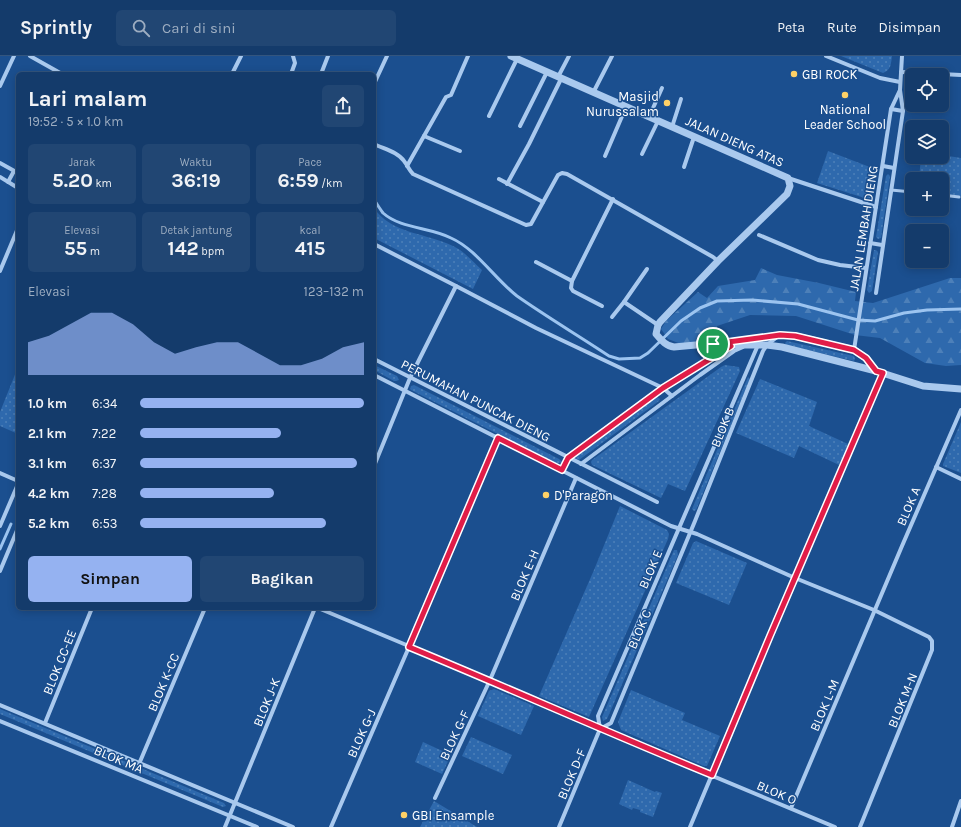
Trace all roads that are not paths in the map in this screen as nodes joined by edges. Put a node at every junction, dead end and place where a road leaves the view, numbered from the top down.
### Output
1 (14, 56) edge
2 (30, 56) edge
3 (241, 56) edge
4 (293, 56) edge
5 (328, 56) edge
6 (387, 56) edge
7 (468, 56) edge
8 (569, 56) edge
9 (612, 56) edge
10 (826, 56) edge
11 (902, 56) edge
12 (514, 57) edge
13 (58, 72) edge
14 (233, 72) edge
15 (292, 72) edge
16 (322, 72) edge
17 (547, 72) junction
18 (901, 72) junction
19 (961, 75) edge
20 (560, 78) junction
21 (376, 80) edge
22 (900, 82) junction
23 (0, 86) edge
24 (662, 88) dead end
25 (900, 90) junction
26 (593, 93) junction
27 (681, 99) dead end
28 (626, 107) junction
29 (891, 109) junction
30 (903, 111) junction
31 (489, 116) dead end
32 (649, 117) junction
33 (658, 121) junction
34 (520, 126) dead end
35 (672, 127) junction
36 (424, 136) junction
37 (694, 137) junction
38 (376, 145) edge
39 (460, 151) dead end
40 (642, 154) dead end
41 (605, 156) dead end
42 (0, 163) edge
43 (407, 166) junction
44 (883, 166) junction
45 (684, 167) dead end
46 (894, 168) junction
47 (16, 172) edge
48 (0, 177) edge
49 (788, 178) junction
50 (498, 179) dead end
51 (8, 182) junction
52 (507, 184) junction
53 (16, 187) edge
54 (891, 190) junction
55 (905, 191) edge
56 (949, 196) edge
57 (959, 197) dead end
58 (613, 199) junction
59 (543, 202) junction
60 (876, 207) junction
61 (16, 233) edge
62 (760, 235) dead end
63 (870, 243) junction
64 (376, 245) edge
65 (882, 245) junction
66 (718, 261) junction
67 (536, 262) dead end
68 (866, 268) junction
69 (647, 269) dead end
70 (0, 271) edge
71 (572, 281) junction
72 (456, 286) junction
73 (876, 293) dead end
74 (624, 302) junction
75 (602, 306) dead end
76 (612, 317) dead end
77 (658, 326) junction
78 (780, 335) junction
79 (739, 341) junction
80 (756, 342) junction
81 (713, 344) junction
82 (767, 345) junction
83 (731, 346) junction
84 (745, 346) junction
85 (854, 350) junction
86 (376, 360) edge
87 (857, 366) junction
88 (880, 372) junction
89 (376, 376) edge
90 (410, 378) junction
91 (663, 388) junction
92 (961, 389) edge
93 (405, 391) junction
94 (672, 396) junction
95 (961, 410) edge
96 (498, 438) junction
97 (568, 458) junction
98 (376, 461) edge
99 (582, 464) junction
100 (936, 467) junction
101 (562, 470) junction
102 (0, 473) edge
103 (576, 478) junction
104 (961, 479) edge
105 (16, 480) edge
106 (16, 489) edge
107 (657, 502) dead end
108 (0, 526) edge
109 (679, 528) junction
110 (691, 532) junction
111 (16, 533) edge
112 (0, 571) edge
113 (795, 578) junction
114 (91, 610) edge
115 (204, 610) edge
116 (314, 610) edge
117 (323, 610) edge
118 (874, 610) junction
119 (409, 647) junction
120 (490, 680) junction
121 (0, 705) edge
122 (0, 721) edge
123 (45, 723) junction
124 (600, 729) junction
125 (139, 764) junction
126 (712, 775) junction
127 (435, 798) dead end
128 (961, 801) edge
129 (236, 803) junction
130 (791, 808) junction
131 (230, 816) junction
132 (225, 827) edge
133 (257, 827) edge
134 (293, 827) edge
135 (331, 827) edge
136 (560, 827) edge
137 (690, 827) edge
138 (834, 827) edge
139 (860, 827) edge
140 (952, 827) edge

1 - 23 street
2 - 13 street
3 - 14 street
4 - 15 street
5 - 16 street
6 - 21 street
7 - 36 street
8 - 20 street
9 - 26 street
10 - 22 street
11 - 18 street
12 - 17 street, JALAN DIENG ATAS
12 - 31 street
17 - 20 street, JALAN DIENG ATAS
17 - 34 street
18 - 19 street
18 - 22 street
20 - 26 street, JALAN DIENG ATAS
20 - 52 street
22 - 25 street
24 - 32 street
25 - 29 street, JALAN LEMBAH DIENG
25 - 30 street
26 - 28 street, JALAN DIENG ATAS
27 - 35 street
28 - 32 street, JALAN DIENG ATAS
28 - 41 street
29 - 30 street
29 - 44 street, JALAN LEMBAH DIENG
30 - 46 street
32 - 33 street, JALAN DIENG ATAS
33 - 35 street, JALAN DIENG ATAS
33 - 40 street
35 - 37 street, JALAN DIENG ATAS
36 - 39 street
36 - 43 street
37 - 45 street
37 - 49 street, JALAN DIENG ATAS
38 - 43 street
42 - 47 street
43 - 59 street
44 - 46 street
44 - 60 street, JALAN LEMBAH DIENG
46 - 54 street
47 - 51 street
48 - 51 street
49 - 60 street
49 - 66 street, JALAN DIENG ATAS
50 - 52 street
51 - 53 street
52 - 59 street
54 - 55 lane
54 - 65 street
56 - 57 lane
58 - 59 street
58 - 66 street
58 - 71 street
60 - 63 street, JALAN LEMBAH DIENG
61 - 70 street
62 - 68 street
63 - 65 street
63 - 68 street, JALAN LEMBAH DIENG
64 - 72 street
65 - 73 street
66 - 77 street, JALAN DIENG ATAS
67 - 71 street
68 - 85 street, JALAN LEMBAH DIENG
69 - 74 street
71 - 75 street
72 - 90 street
72 - 91 street
74 - 76 street
74 - 77 street
77 - 81 street, JALAN DIENG ATAS
78 - 80 street
78 - 82 street, BLOK B
78 - 85 street
79 - 80 street
79 - 81 street
79 - 83 street
80 - 82 street
80 - 84 street
80 - 109 street, BLOK E
81 - 83 street
82 - 87 street
82 - 110 street, BLOK B
83 - 84 street
83 - 91 street
84 - 94 street
85 - 87 street
85 - 88 street
86 - 90 street, PERUMAHAN PUNCAK DIENG
87 - 88 street
88 - 92 street
88 - 113 street
89 - 93 street, PERUMAHAN PUNCAK DIENG
90 - 93 street
90 - 97 street, PERUMAHAN PUNCAK DIENG
91 - 94 street
91 - 97 street
93 - 96 street, PERUMAHAN PUNCAK DIENG
93 - 98 street
94 - 99 street
95 - 100 street, BLOK A
96 - 101 street, PERUMAHAN PUNCAK DIENG
96 - 119 street, BLOK G-J
97 - 99 street, PERUMAHAN PUNCAK DIENG
97 - 101 street
99 - 107 street, PERUMAHAN PUNCAK DIENG
100 - 104 street
100 - 118 street, BLOK A
101 - 103 street, PERUMAHAN PUNCAK DIENG
102 - 105 street
103 - 109 street, PERUMAHAN PUNCAK DIENG
103 - 120 street, BLOK E-H
106 - 108 street
109 - 110 street, PERUMAHAN PUNCAK DIENG
109 - 124 street, BLOK E
110 - 113 street, PERUMAHAN PUNCAK DIENG
110 - 124 street, BLOK C
111 - 112 street
113 - 118 street, PERUMAHAN PUNCAK DIENG
113 - 126 street
114 - 123 street, BLOK CC-EE
115 - 125 street, BLOK K-CC
116 - 129 street, BLOK J-K
117 - 119 street, BLOK O
118 - 130 street, BLOK L-M
118 - 139 street, BLOK M-N
119 - 120 street, BLOK O
119 - 135 street, BLOK G-J
120 - 124 street, BLOK O
120 - 127 street, BLOK G-F
121 - 123 street
122 - 131 street, BLOK MA
123 - 125 street
124 - 126 street, BLOK O
124 - 136 street, BLOK D-F
125 - 129 street
126 - 130 street, BLOK O
126 - 137 street
128 - 140 street
129 - 131 street, BLOK J-K
129 - 134 street
130 - 138 street, BLOK O
131 - 132 street, BLOK J-K
131 - 133 street, BLOK MA

